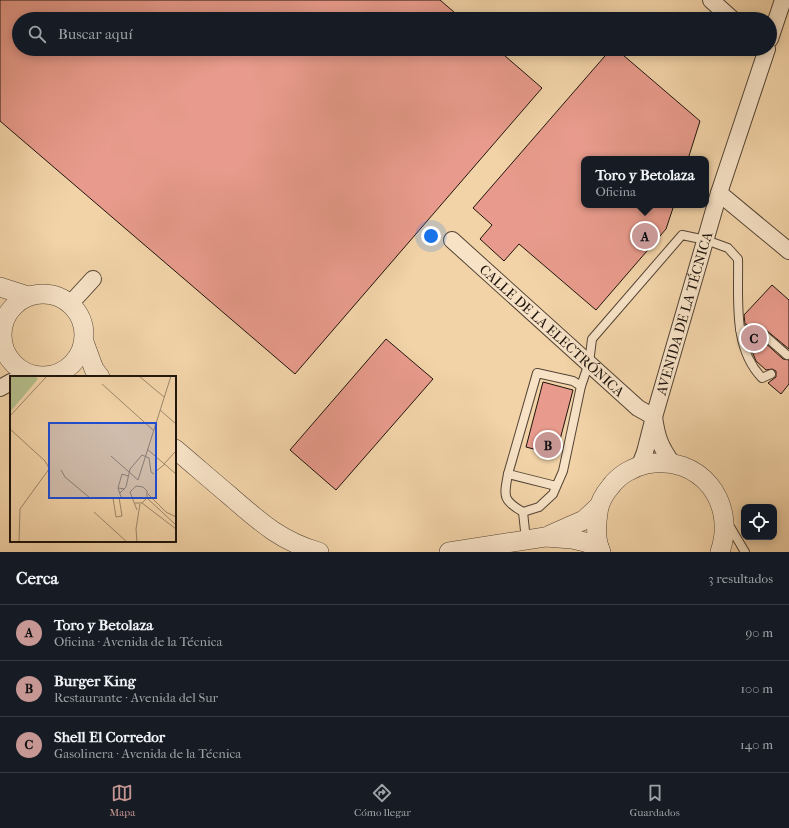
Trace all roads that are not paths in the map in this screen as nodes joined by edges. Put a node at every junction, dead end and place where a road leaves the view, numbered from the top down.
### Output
1 (711, 0) edge
2 (783, 0) edge
3 (724, 12) edge
4 (777, 18) edge
5 (764, 56) edge
6 (719, 193) junction
7 (452, 240) dead end
8 (706, 240) junction
9 (789, 251) edge
10 (93, 279) dead end
11 (0, 287) edge
12 (28, 296) junction
13 (70, 304) junction
14 (740, 329) junction
15 (1, 333) edge
16 (84, 342) junction
17 (786, 358) edge
18 (588, 363) junction
19 (771, 374) dead end
20 (64, 375) edge
21 (32, 376) edge
22 (99, 376) edge
23 (10, 383) edge
24 (581, 386) junction
25 (0, 388) edge
26 (654, 417) junction
27 (176, 450) edge
28 (672, 464) junction
29 (640, 465) junction
30 (508, 474) junction
31 (556, 486) junction
32 (598, 507) junction
33 (522, 512) junction
34 (724, 518) junction
35 (545, 537) junction
36 (518, 545) edge
37 (600, 550) edge
38 (468, 551) edge
39 (319, 552) edge
40 (449, 552) edge
41 (720, 552) edge
42 (745, 552) edge

1 - 3 street
2 - 4 street, AVENIDA DE LA TÉCNICA
5 - 6 street, AVENIDA DE LA TÉCNICA
6 - 8 street, AVENIDA DE LA TÉCNICA
6 - 9 street
7 - 18 street, CALLE DE LA ELECTRÓNICA
8 - 14 lane
8 - 18 lane
8 - 26 street, AVENIDA DE LA TÉCNICA
10 - 13 street
11 - 12 street
12 - 13 street
12 - 15 street
13 - 16 street
14 - 17 lane
14 - 19 lane
15 - 21 street
16 - 20 street
16 - 22 street
18 - 24 lane
18 - 26 street, CALLE DE LA ELECTRÓNICA
20 - 21 street
23 - 25 street
24 - 30 lane
24 - 31 lane
26 - 28 street, AVENIDA DE LA TÉCNICA
26 - 29 street, AVENIDA DE LA TÉCNICA
27 - 39 street
28 - 29 street
28 - 34 street
29 - 32 street
30 - 31 lane
30 - 33 lane
31 - 33 lane
32 - 35 street
32 - 37 street
33 - 36 lane
34 - 41 street
34 - 42 lane
35 - 36 street
35 - 37 street
36 - 38 street
38 - 40 street

